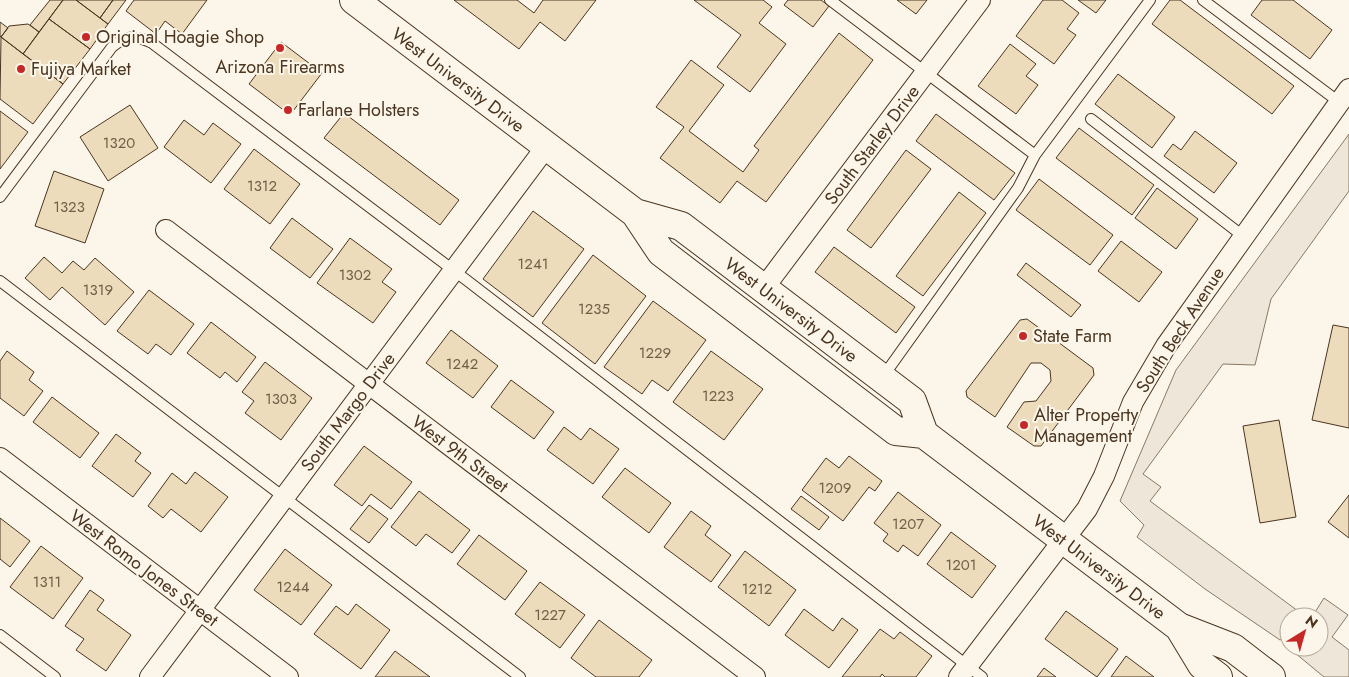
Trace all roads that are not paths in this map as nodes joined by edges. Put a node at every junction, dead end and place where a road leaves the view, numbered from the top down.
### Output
1 (354, 0) edge
2 (830, 0) edge
3 (980, 0) edge
4 (1150, 0) edge
5 (1203, 0) edge
6 (926, 73) junction
7 (1344, 95) edge
8 (1092, 119) dead end
9 (546, 146) junction
10 (1035, 155) junction
11 (0, 197) edge
12 (635, 213) junction
13 (166, 230) dead end
14 (1243, 236) junction
15 (453, 270) junction
16 (0, 281) edge
17 (763, 289) junction
18 (881, 378) junction
19 (368, 384) junction
20 (924, 434) junction
21 (0, 458) edge
22 (284, 497) junction
23 (1064, 540) junction
24 (200, 610) junction
25 (1179, 627) junction
26 (0, 635) edge
27 (970, 673) edge
28 (55, 677) edge
29 (150, 677) edge
30 (288, 677) edge
31 (520, 677) edge
32 (754, 677) edge
33 (1218, 677) edge
34 (1271, 677) edge

1 - 9 main road, West University Drive
2 - 6 lane
3 - 6 street, South Starley Drive
4 - 10 lane
5 - 7 lane
6 - 10 lane
6 - 17 street, South Starley Drive
7 - 14 street, South Beck Avenue
8 - 14 lane
9 - 12 main road, West University Drive
9 - 15 street, South Margo Drive
10 - 18 lane
11 - 15 lane
12 - 17 main road, West University Drive
12 - 20 main road, West University Drive
13 - 19 street, West 9th Street
14 - 23 street, South Beck Avenue
15 - 19 street, South Margo Drive
15 - 27 lane
16 - 22 lane
17 - 18 main road, West University Drive
18 - 20 main road, West University Drive
19 - 22 street, South Margo Drive
19 - 32 street, West 9th Street
20 - 23 main road, West University Drive
21 - 24 street, West Romo Jones Street
22 - 24 street, South Margo Drive
22 - 31 lane
23 - 25 main road, West University Drive
23 - 27 street, South Beck Avenue
24 - 29 street, South Margo Drive
24 - 30 street, West Romo Jones Street
25 - 33 main road, West University Drive
25 - 34 main road, West University Drive
26 - 28 lane

